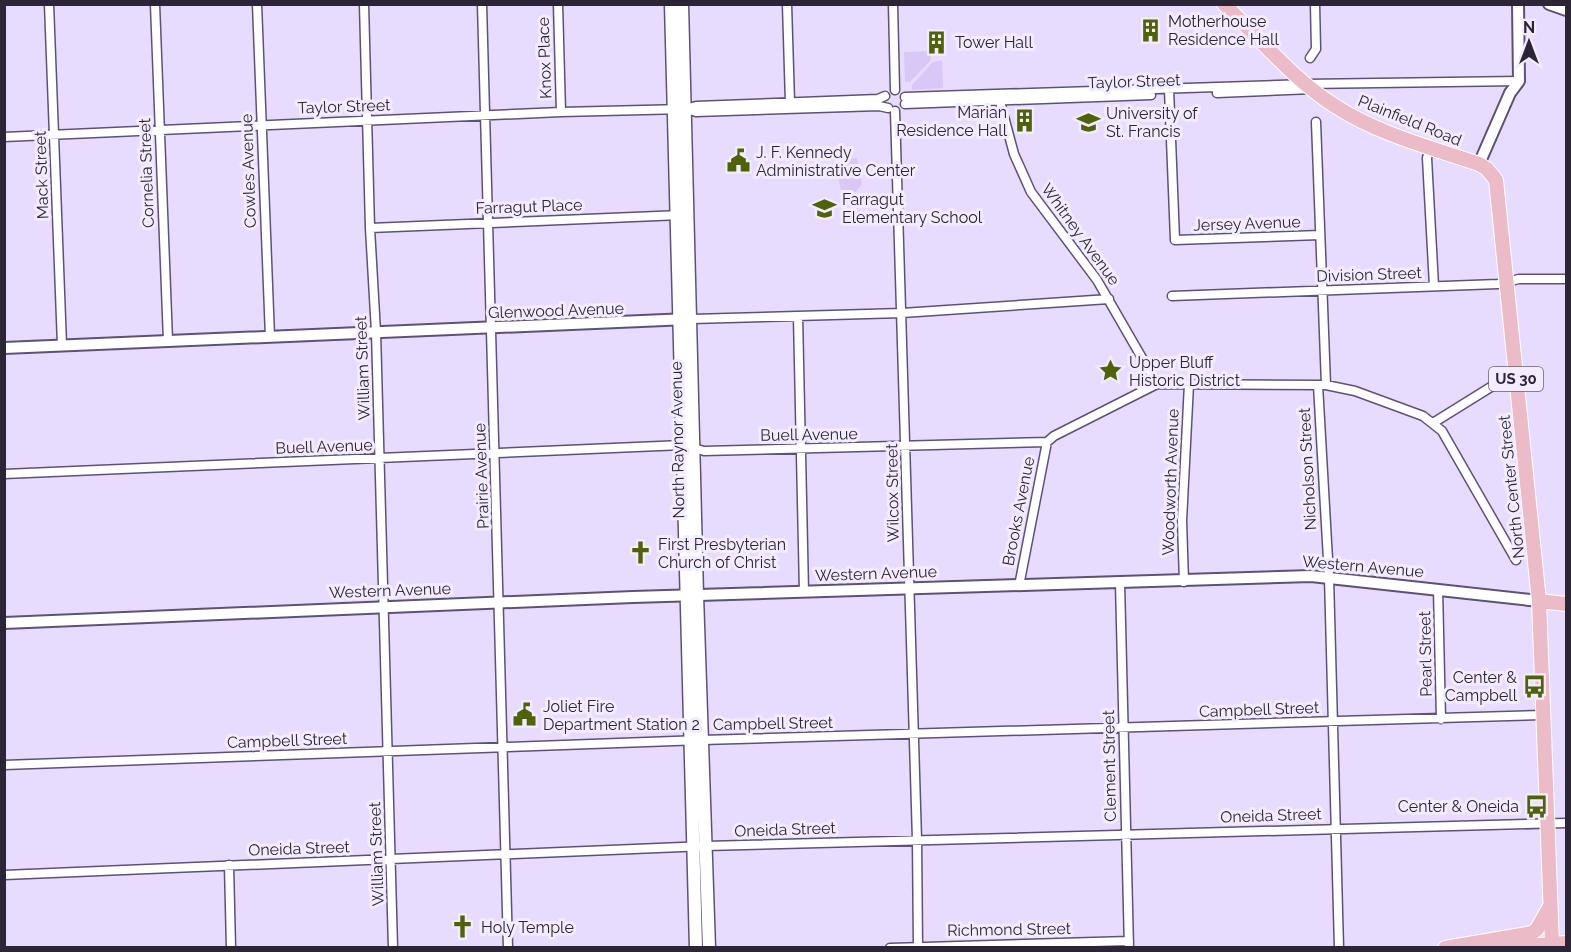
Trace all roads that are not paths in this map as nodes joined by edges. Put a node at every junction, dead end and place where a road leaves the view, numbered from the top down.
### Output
1 (49, 4) edge
2 (154, 4) edge
3 (257, 4) edge
4 (364, 4) edge
5 (482, 4) edge
6 (558, 4) edge
7 (671, 4) edge
8 (682, 4) edge
9 (787, 4) edge
10 (893, 4) edge
11 (1224, 4) edge
12 (1315, 4) edge
13 (1518, 4) edge
14 (1549, 4) edge
15 (1566, 10) edge
16 (1310, 58) dead end
17 (1519, 81) junction
18 (1310, 86) junction
19 (895, 90) junction
20 (1169, 92) junction
21 (885, 96) junction
22 (999, 98) junction
23 (905, 101) junction
24 (790, 103) junction
25 (680, 109) junction
26 (892, 109) junction
27 (561, 112) junction
28 (484, 115) junction
29 (368, 121) junction
30 (1316, 122) dead end
31 (262, 124) junction
32 (159, 131) junction
33 (55, 135) junction
34 (4, 137) edge
35 (1430, 147) junction
36 (1479, 164) junction
37 (683, 215) junction
38 (488, 222) junction
39 (370, 228) junction
40 (1320, 235) junction
41 (1566, 279) edge
42 (1506, 283) junction
43 (1434, 286) junction
44 (1322, 290) junction
45 (1172, 296) dead end
46 (1109, 298) junction
47 (902, 313) junction
48 (798, 316) junction
49 (686, 319) junction
50 (492, 327) junction
51 (376, 332) junction
52 (270, 337) junction
53 (168, 341) junction
54 (62, 345) junction
55 (4, 348) edge
56 (1515, 372) junction
57 (1157, 384) junction
58 (1189, 384) junction
59 (1322, 385) junction
60 (1434, 423) junction
61 (1047, 442) junction
62 (688, 446) junction
63 (906, 446) junction
64 (800, 449) junction
65 (495, 453) junction
66 (380, 458) junction
67 (4, 474) edge
68 (1516, 560) dead end
69 (1329, 577) junction
70 (1184, 582) junction
71 (1120, 583) junction
72 (1019, 586) junction
73 (908, 589) junction
74 (1438, 589) junction
75 (804, 592) junction
76 (692, 595) junction
77 (1539, 601) junction
78 (499, 602) junction
79 (1561, 603) edge
80 (384, 607) junction
81 (1539, 616) junction
82 (4, 623) edge
83 (1542, 716) junction
84 (1441, 719) junction
85 (1332, 722) junction
86 (1124, 729) junction
87 (914, 735) junction
88 (696, 740) junction
89 (503, 747) junction
90 (388, 751) junction
91 (4, 765) edge
92 (1547, 822) junction
93 (1566, 822) edge
94 (1334, 827) junction
95 (1126, 835) junction
96 (917, 840) junction
97 (700, 846) junction
98 (506, 854) junction
99 (391, 859) junction
100 (229, 865) junction
101 (4, 874) edge
102 (1550, 906) junction
103 (1566, 938) edge
104 (1566, 943) edge
105 (1129, 944) edge
106 (1552, 946) edge
107 (918, 947) edge
108 (1447, 947) edge
109 (1524, 947) edge
110 (231, 948) edge
111 (393, 948) edge
112 (508, 948) edge
113 (696, 948) edge
114 (709, 948) edge
115 (890, 948) edge
116 (1339, 948) edge
117 (1503, 948) edge

1 - 33 street, Mack Street
2 - 32 street, Cornelia Street
3 - 31 street, Cowles Avenue
4 - 29 street, William Street
5 - 28 street, Prairie Avenue
6 - 27 street, Knox Place
7 - 25 main road, North Raynor Avenue
8 - 25 main road, North Raynor Avenue
9 - 24 street
10 - 19 street
11 - 18 main road, Plainfield Road
12 - 16 street
13 - 17 street
14 - 15 street
17 - 18 street, Taylor Street
17 - 36 street
18 - 20 street, Taylor Street
18 - 35 main road, Plainfield Road
19 - 21 street
19 - 23 street
20 - 22 street, Taylor Street
20 - 40 street, Jersey Avenue
21 - 24 street, Taylor Street
21 - 26 street, Wilcox Street
22 - 23 street, Taylor Street
22 - 46 street, Whitney Avenue
23 - 26 street
24 - 25 street, Taylor Street
25 - 26 street, Taylor Street
25 - 27 street, Taylor Street
25 - 37 main road, North Raynor Avenue
26 - 47 street, Wilcox Street
27 - 28 street, Taylor Street
28 - 29 street, Taylor Street
28 - 38 street, Prairie Avenue
29 - 31 street, Taylor Street
29 - 39 street, William Street
30 - 40 street, Nicholson Street
31 - 32 street, Taylor Street
31 - 52 street, Cowles Avenue
32 - 33 street, Taylor Street
32 - 53 street, Cornelia Street
33 - 34 street, Taylor Street
33 - 54 street, Mack Street
35 - 36 main road, Plainfield Road
35 - 43 street
36 - 42 main road, North Center Street / US 30
37 - 38 street, Farragut Place
37 - 49 main road, North Raynor Avenue
38 - 39 street, Farragut Place
38 - 50 street, Prairie Avenue
39 - 51 street, William Street
40 - 44 street, Nicholson Street
41 - 42 street, Division Street
42 - 43 street, Division Street
42 - 56 main road, North Center Street / US 30
43 - 44 street, Division Street
44 - 45 street, Division Street
44 - 59 street, Nicholson Street
46 - 47 street, Glenwood Avenue
46 - 57 street, Whitney Avenue
47 - 48 street, Glenwood Avenue
47 - 63 street, Wilcox Street
48 - 49 street, Glenwood Avenue
48 - 64 street
49 - 50 street, Glenwood Avenue
49 - 62 main road, North Raynor Avenue
50 - 51 street, Glenwood Avenue
50 - 65 street, Prairie Avenue
51 - 52 street, Glenwood Avenue
51 - 66 street, William Street
52 - 53 street, Glenwood Avenue
53 - 54 street, Glenwood Avenue
54 - 55 street, Glenwood Avenue
56 - 60 street
56 - 77 main road, North Center Street / US 30
57 - 58 street, Buell Avenue
57 - 61 street, Buell Avenue
58 - 59 street, Buell Avenue
58 - 70 street, Woodworth Avenue
59 - 60 street, Buell Avenue
59 - 69 street, Nicholson Street
60 - 68 street, Buell Avenue
61 - 63 street, Buell Avenue
61 - 72 street, Brooks Avenue
62 - 64 street, Buell Avenue
62 - 65 street, Buell Avenue
62 - 76 main road, North Raynor Avenue
63 - 64 street, Buell Avenue
63 - 73 street, Wilcox Street
64 - 75 street
65 - 66 street, Buell Avenue
65 - 78 street, Prairie Avenue
66 - 67 street, Buell Avenue
66 - 80 street, William Street
69 - 70 street, Western Avenue
69 - 74 street, Western Avenue
69 - 85 street, Nicholson Street
70 - 71 street, Western Avenue
71 - 72 street, Western Avenue
71 - 86 street, Clement Street
72 - 73 street, Western Avenue
73 - 75 street, Western Avenue
73 - 87 street, Wilcox Street
74 - 77 street, Western Avenue
74 - 84 street, Pearl Street
75 - 76 street, Western Avenue
76 - 78 street, Western Avenue
76 - 88 main road, North Raynor Avenue
77 - 79 main road, Western Avenue
77 - 81 main road, North Center Street / US 30
78 - 80 street, Western Avenue
78 - 89 street, Prairie Avenue
79 - 81 main road
80 - 82 street, Western Avenue
80 - 90 street, William Street
81 - 83 main road, North Center Street / US 30
83 - 84 street, Campbell Street
83 - 92 main road, North Center Street / US 30
84 - 85 street, Campbell Street
85 - 86 street, Campbell Street
85 - 94 street, Nicholson Street
86 - 87 street, Campbell Street
86 - 95 street, Clement Street
87 - 88 street, Campbell Street
87 - 96 street, Wilcox Street
88 - 89 street, Campbell Street
88 - 97 main road, North Raynor Avenue
89 - 90 street, Campbell Street
89 - 98 street, Prairie Avenue
90 - 91 street, Campbell Street
90 - 99 street, William Street
92 - 93 street, Oneida Street
92 - 94 street, Oneida Street
92 - 102 main road, North Center Street / US 30
94 - 95 street, Oneida Street
94 - 116 street, Nicholson Street
95 - 96 street, Oneida Street
95 - 105 street, Clement Street
96 - 97 street, Oneida Street
96 - 107 street, Wilcox Street
97 - 98 street, Oneida Street
97 - 113 main road, North Raynor Avenue
97 - 114 main road, North Raynor Avenue
98 - 99 street, Oneida Street
98 - 112 street, Prairie Avenue
99 - 100 street, Oneida Street
99 - 111 street, William Street
100 - 101 street, Oneida Street
100 - 110 street
102 - 103 main road
102 - 106 main road, North Center Street / US 30
102 - 108 main road
104 - 106 main road
105 - 107 street, Richmond Street
106 - 109 main road
107 - 115 street, Richmond Street
109 - 117 main road

